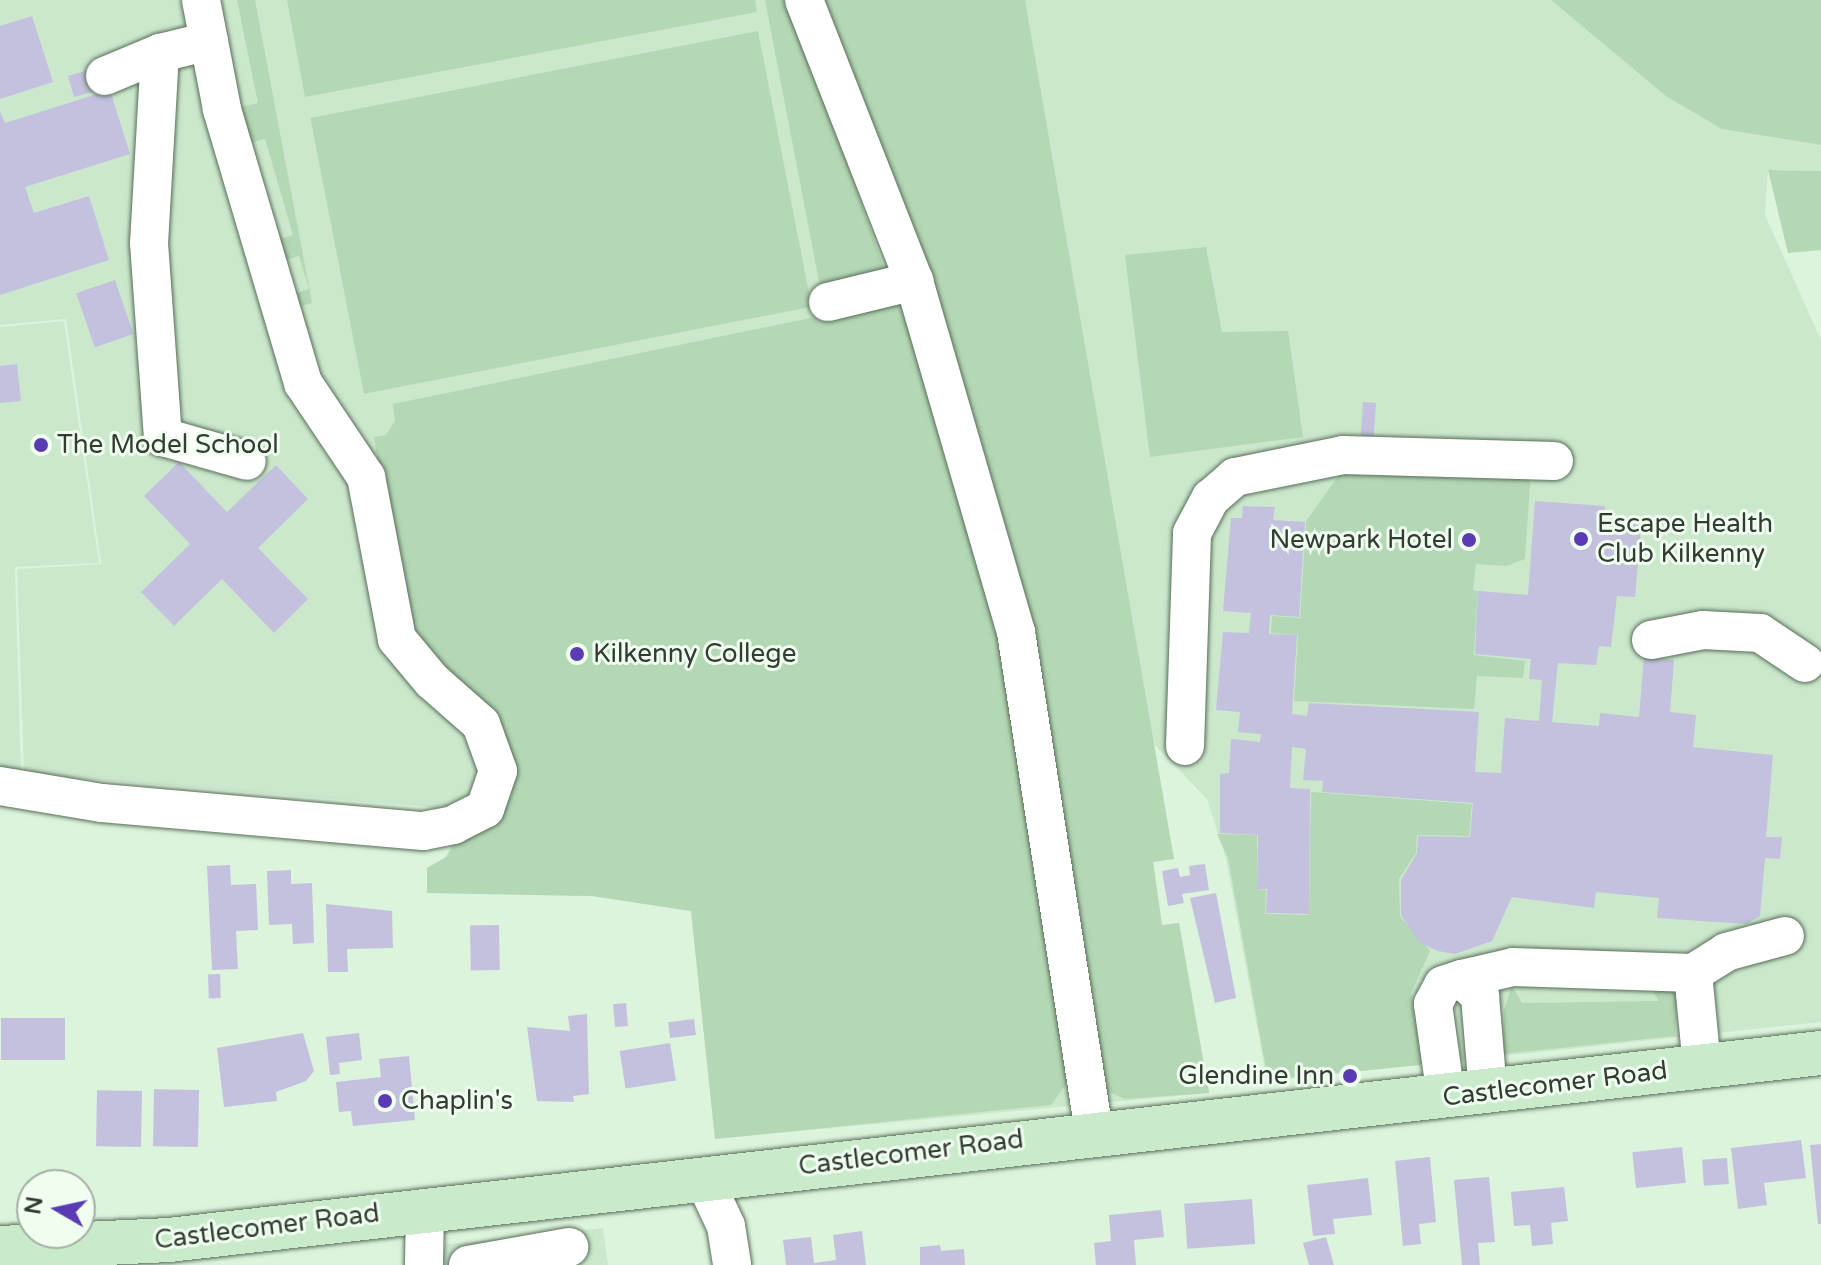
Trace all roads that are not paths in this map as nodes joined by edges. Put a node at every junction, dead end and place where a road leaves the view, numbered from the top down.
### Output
1 (201, 0) edge
2 (804, 0) edge
3 (209, 41) junction
4 (160, 53) junction
5 (105, 76) dead end
6 (914, 281) junction
7 (828, 302) dead end
8 (247, 461) dead end
9 (1554, 461) dead end
10 (1651, 640) dead end
11 (1805, 663) dead end
12 (1185, 746) dead end
13 (0, 786) edge
14 (1785, 936) dead end
15 (1693, 973) junction
16 (1462, 979) junction
17 (1821, 1053) edge
18 (1702, 1066) junction
19 (1488, 1091) junction
20 (1446, 1097) junction
21 (1094, 1132) junction
22 (703, 1177) junction
23 (563, 1193) junction
24 (425, 1208) junction
25 (0, 1248) edge
26 (170, 1252) edge
27 (570, 1256) edge
28 (424, 1265) edge
29 (468, 1265) edge
30 (732, 1265) edge

1 - 3 street
2 - 6 street
3 - 4 street
3 - 13 street
4 - 5 street
4 - 8 street
6 - 7 street
6 - 21 street
9 - 12 street
10 - 11 street
14 - 15 street
15 - 16 street
15 - 18 street
16 - 19 street
16 - 20 street
17 - 18 main road, Castlecomer Road
18 - 19 main road, Castlecomer Road
19 - 20 main road, Castlecomer Road
20 - 21 main road, Castlecomer Road
21 - 22 main road, Castlecomer Road
22 - 23 main road, Castlecomer Road
22 - 30 street
23 - 24 main road, Castlecomer Road
23 - 27 street
24 - 26 main road, Castlecomer Road
24 - 28 street
25 - 26 main road, Castlecomer Road
27 - 29 street

